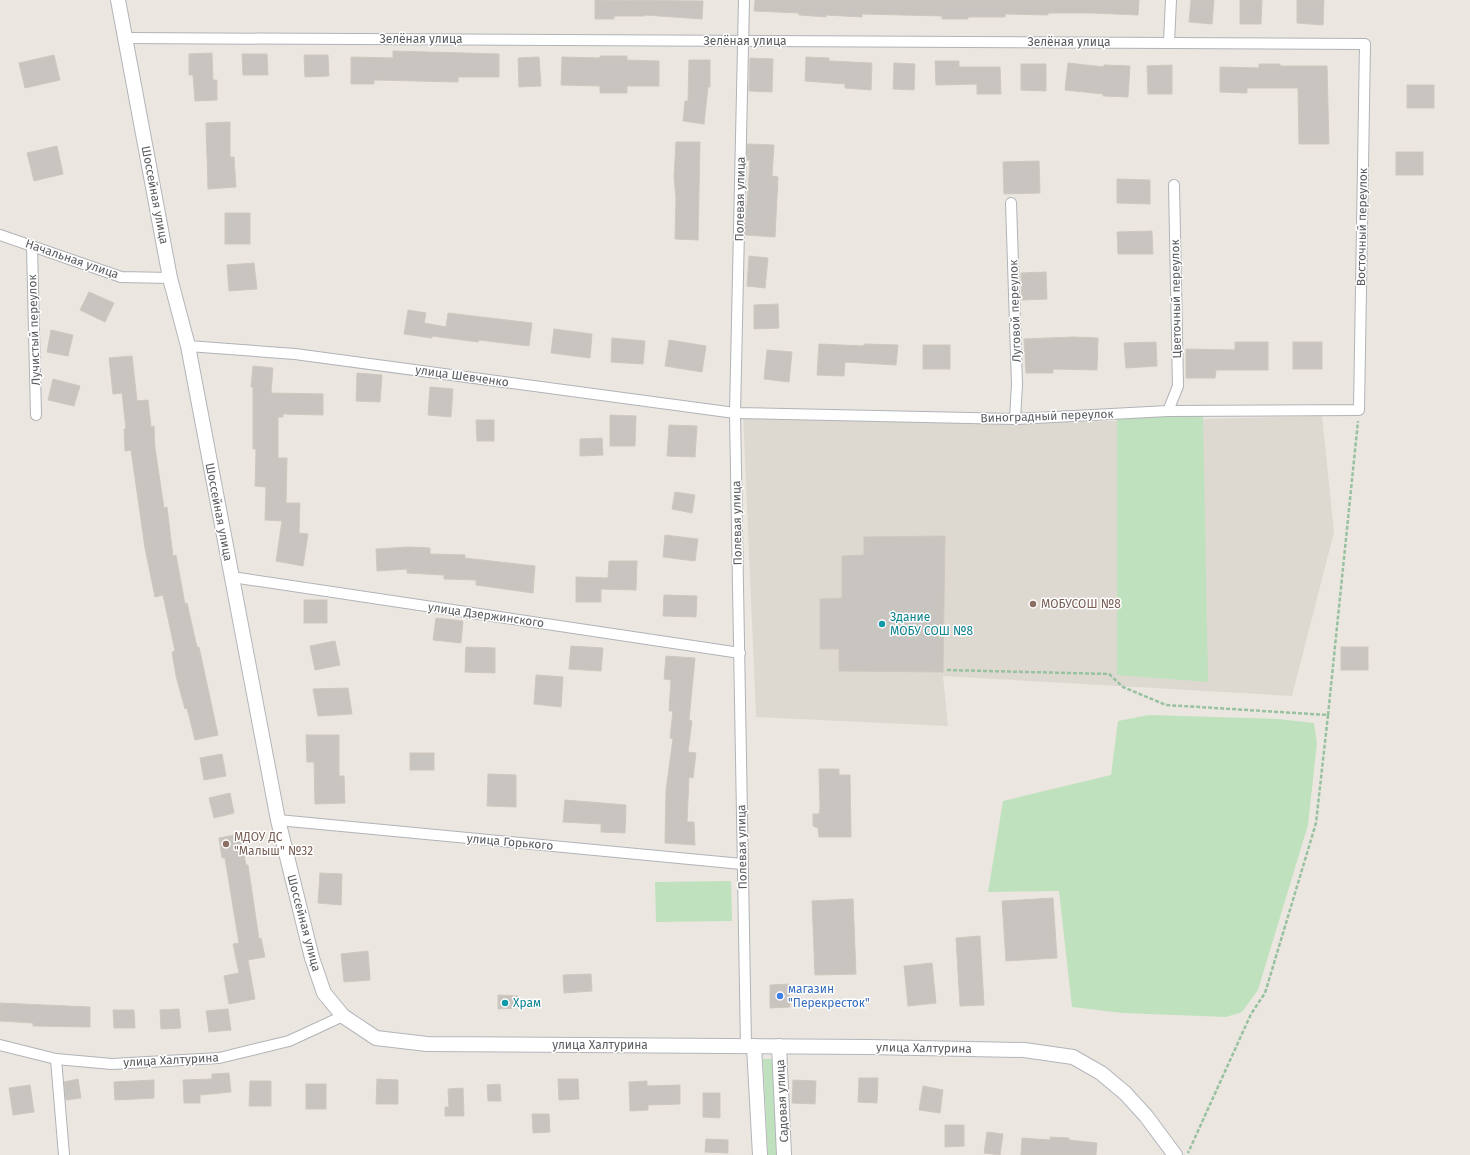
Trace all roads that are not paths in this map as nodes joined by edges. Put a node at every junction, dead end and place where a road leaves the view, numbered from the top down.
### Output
1 (118, 0) edge
2 (744, 0) edge
3 (1170, 0) edge
4 (125, 38) junction
5 (743, 41) junction
6 (1169, 42) junction
7 (1365, 44) joint
8 (1174, 185) dead end
9 (1011, 202) dead end
10 (0, 235) edge
11 (32, 246) junction
12 (170, 278) junction
13 (188, 346) junction
14 (1359, 410) joint
15 (1168, 411) junction
16 (735, 413) junction
17 (36, 415) dead end
18 (1015, 419) junction
19 (232, 577) junction
20 (740, 653) junction
21 (278, 820) junction
22 (742, 864) junction
23 (343, 1016) junction
24 (0, 1045) edge
25 (750, 1046) junction
26 (779, 1046) junction
27 (56, 1059) junction
28 (64, 1155) edge
29 (760, 1155) edge
30 (784, 1155) edge
31 (1175, 1155) edge

1 - 4 main road, Шоссейная улица
2 - 5 street, Полевая улица
3 - 6 street
4 - 5 street, Зелёная улица
4 - 12 main road, Шоссейная улица
5 - 6 street, Зелёная улица
5 - 16 street, Полевая улица
6 - 7 street, Зелёная улица
7 - 14 street, Восточный переулок
8 - 15 street, Цветочный переулок
9 - 18 street, Луговой переулок
10 - 11 street, Начальная улица
11 - 12 street, Начальная улица
11 - 17 street, Лучистый переулок
12 - 13 main road, Шоссейная улица
13 - 16 street, улица Шевченко
13 - 19 main road, Шоссейная улица
14 - 15 street, Виноградный переулок
15 - 18 street, Виноградный переулок
16 - 18 street, Виноградный переулок
16 - 20 street, Полевая улица
19 - 20 street, улица Дзержинского
19 - 21 main road, Шоссейная улица
20 - 22 street, Полевая улица
21 - 22 street, улица Горького
21 - 23 main road, Шоссейная улица
22 - 25 street, Полевая улица
23 - 25 main road, улица Халтурина
23 - 27 street, улица Халтурина
24 - 27 street, улица Халтурина
25 - 26 main road, улица Халтурина
25 - 29 main road
26 - 30 main road, Садовая улица
26 - 31 main road, улица Халтурина
27 - 28 street

